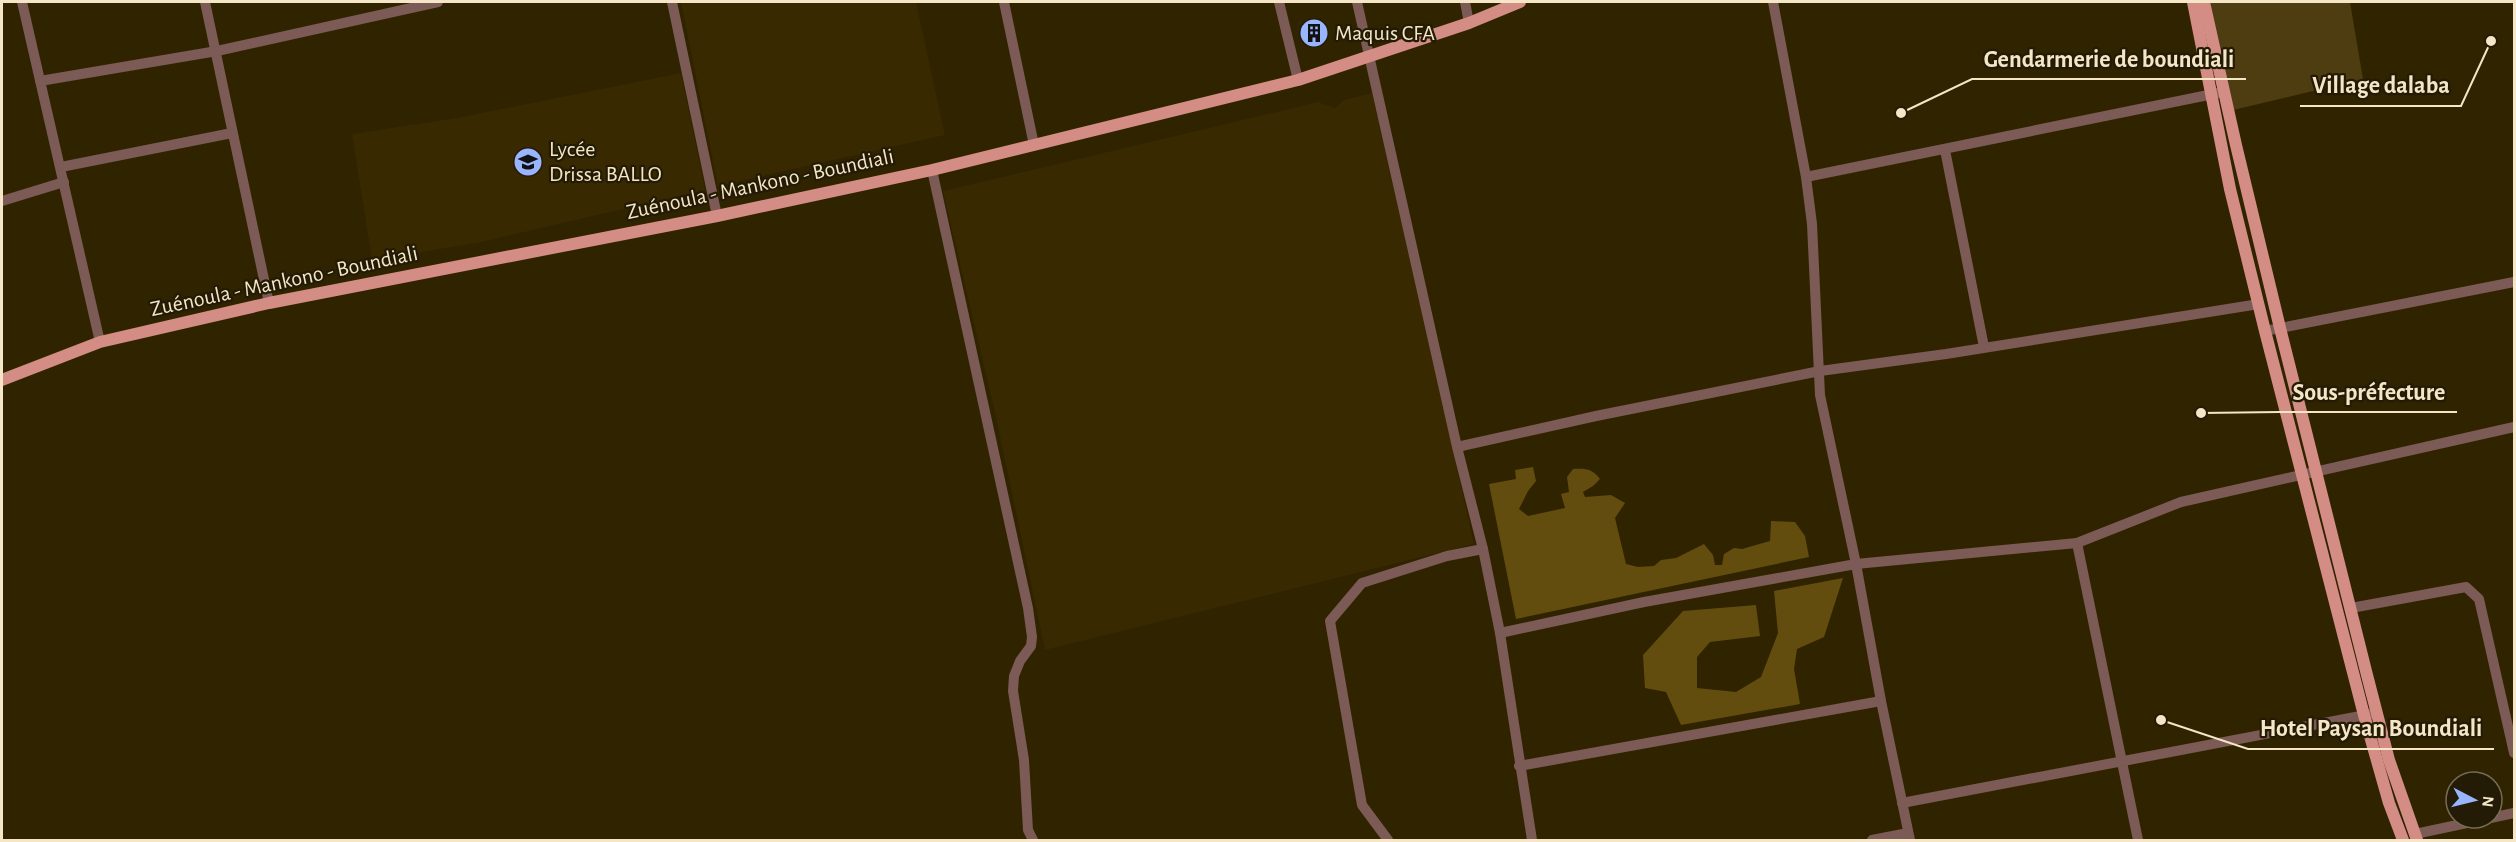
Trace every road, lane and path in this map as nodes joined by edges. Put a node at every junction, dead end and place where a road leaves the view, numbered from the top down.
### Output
1 (22, 2) edge
2 (205, 2) edge
3 (385, 2) edge
4 (438, 2) edge
5 (672, 2) edge
6 (1004, 2) edge
7 (1279, 2) edge
8 (1357, 2) edge
9 (1465, 2) edge
10 (1520, 2) edge
11 (1773, 2) edge
12 (2193, 2) edge
13 (2204, 2) edge
14 (387, 13) junction
15 (1469, 23) junction
16 (217, 51) junction
17 (1370, 56) junction
18 (1298, 80) junction
19 (40, 81) junction
20 (2217, 94) junction
21 (232, 133) junction
22 (1034, 145) junction
23 (1945, 150) junction
24 (61, 167) junction
25 (932, 170) junction
26 (1806, 177) junction
27 (64, 182) junction
28 (2, 201) edge
29 (717, 216) junction
30 (2514, 282) edge
31 (269, 303) junction
32 (2259, 304) junction
33 (2280, 328) junction
34 (2265, 331) junction
35 (100, 342) junction
36 (1984, 347) junction
37 (1820, 371) junction
38 (2, 380) edge
39 (2514, 427) edge
40 (1457, 447) junction
41 (2316, 470) junction
42 (2302, 473) junction
43 (2077, 543) junction
44 (1483, 549) junction
45 (1856, 564) junction
46 (2350, 608) junction
47 (1500, 633) junction
48 (1881, 701) junction
49 (2377, 713) junction
50 (2364, 715) junction
51 (2514, 753) edge
52 (2121, 761) junction
53 (1519, 766) junction
54 (1902, 803) junction
55 (2514, 813) edge
56 (1909, 837) edge
57 (2416, 837) edge
58 (1033, 840) edge
59 (1388, 840) edge
60 (1532, 840) edge
61 (1872, 840) edge
62 (2138, 840) edge
63 (2403, 840) edge

1 - 19 street
2 - 16 street
3 - 14 street
4 - 14 street
5 - 29 street
6 - 22 street
7 - 18 street
8 - 17 street
9 - 15 street
10 - 15 main road, Zuénoula - Mankono - Boundiali
11 - 26 street
12 - 20 main road
13 - 20 main road
14 - 16 street
15 - 17 main road, Zuénoula - Mankono - Boundiali
16 - 19 street
16 - 21 street
17 - 18 main road, Zuénoula - Mankono - Boundiali
17 - 40 street
18 - 22 main road, Zuénoula - Mankono - Boundiali
19 - 24 street
20 - 23 street
20 - 32 main road
20 - 33 main road
21 - 24 street
21 - 31 street
22 - 25 main road, Zuénoula - Mankono - Boundiali
23 - 26 street
23 - 36 street
24 - 27 street
25 - 29 main road, Zuénoula - Mankono - Boundiali
25 - 58 street
26 - 37 street
27 - 28 street
27 - 35 street
29 - 31 main road, Zuénoula - Mankono - Boundiali
30 - 33 street
31 - 35 main road, Zuénoula - Mankono - Boundiali
32 - 34 main road
32 - 36 street
33 - 34 street
33 - 41 main road
34 - 42 main road
35 - 38 main road, Zuénoula - Mankono - Boundiali
36 - 37 street
37 - 40 street
37 - 45 street
39 - 41 street
40 - 44 street
41 - 42 street
41 - 46 main road
42 - 43 street
42 - 50 main road
43 - 45 street
43 - 52 street
44 - 47 street
44 - 59 street
45 - 47 street
45 - 48 street
46 - 49 main road
46 - 51 street
47 - 53 street
48 - 53 street
48 - 54 street
49 - 50 street
49 - 57 main road
50 - 52 street
50 - 63 main road
52 - 54 street
52 - 62 street
53 - 60 street
54 - 56 street
55 - 57 street
56 - 61 street

